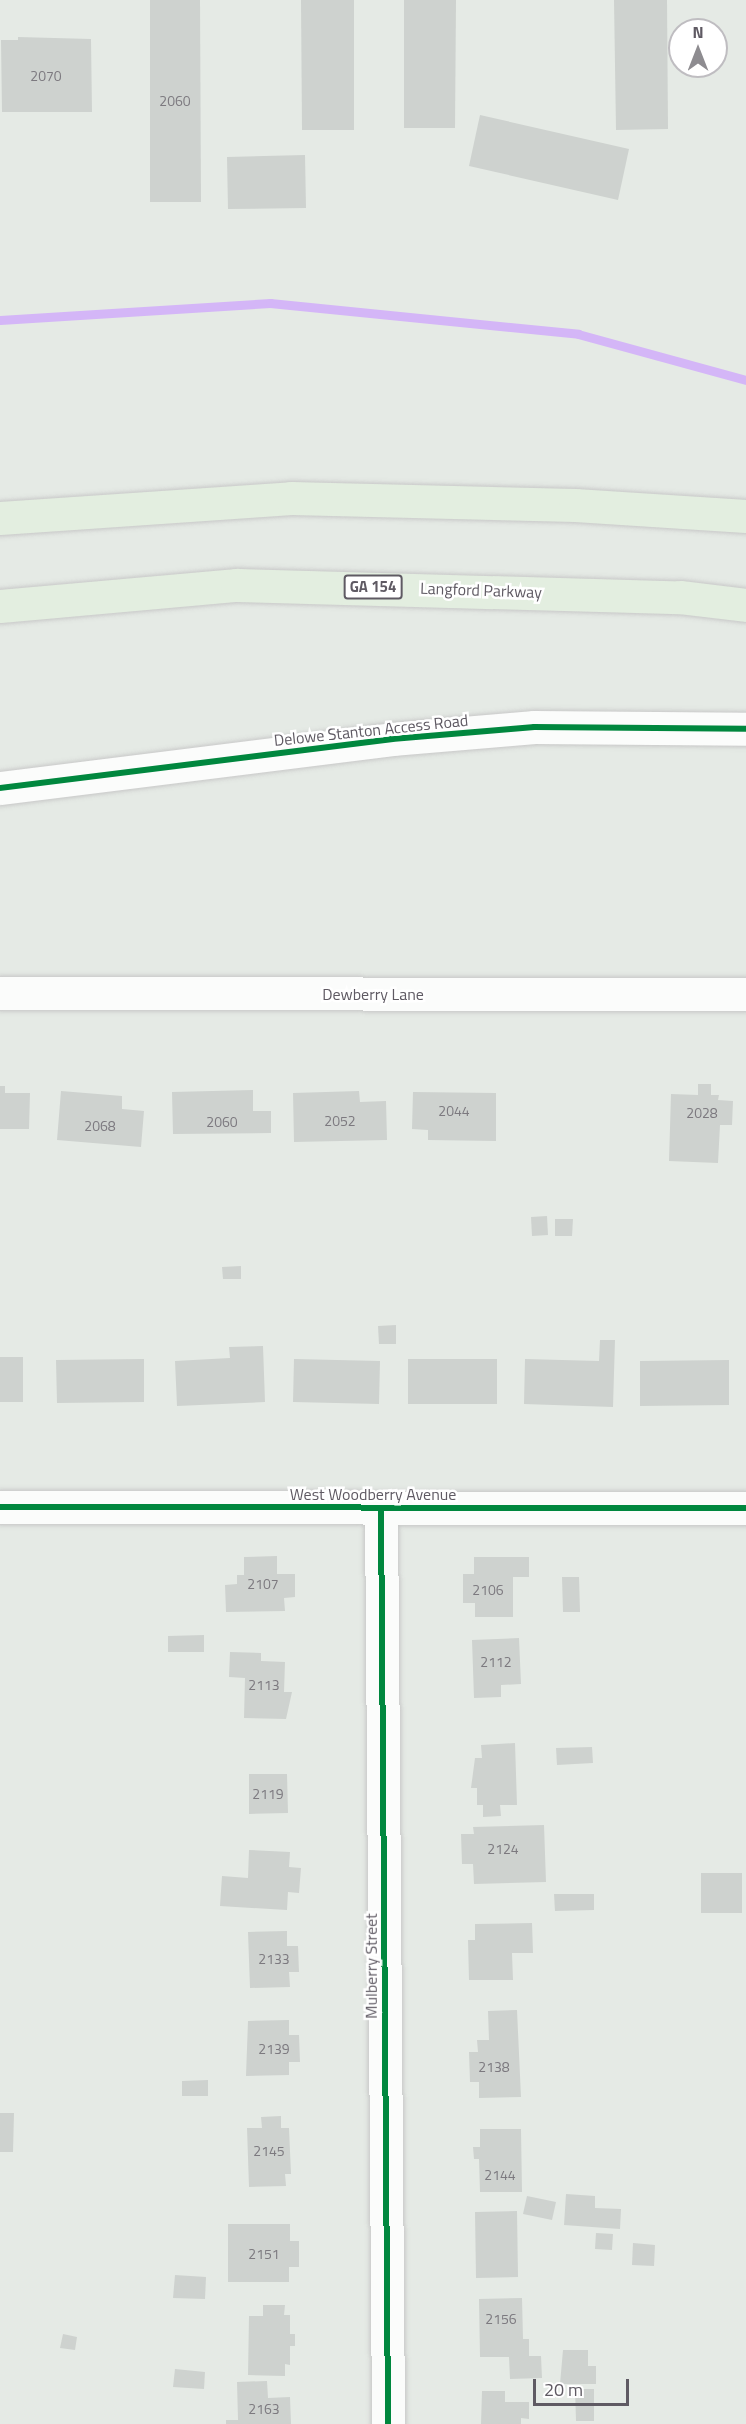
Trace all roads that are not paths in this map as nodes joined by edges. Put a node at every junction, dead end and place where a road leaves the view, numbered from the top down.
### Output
1 (746, 516) edge
2 (0, 518) edge
3 (746, 605) edge
4 (0, 606) edge
5 (746, 729) edge
6 (0, 788) edge
7 (0, 993) edge
8 (746, 994) edge
9 (0, 1507) edge
10 (381, 1508) junction
11 (746, 1508) edge
12 (388, 2424) edge

1 - 2 highway
3 - 4 highway, Langford Parkway / GA 154
5 - 6 street, Delowe Stanton Access Road
7 - 8 street, Dewberry Lane
9 - 10 street, West Woodberry Avenue
10 - 11 street, West Woodberry Avenue
10 - 12 street, Mulberry Street

